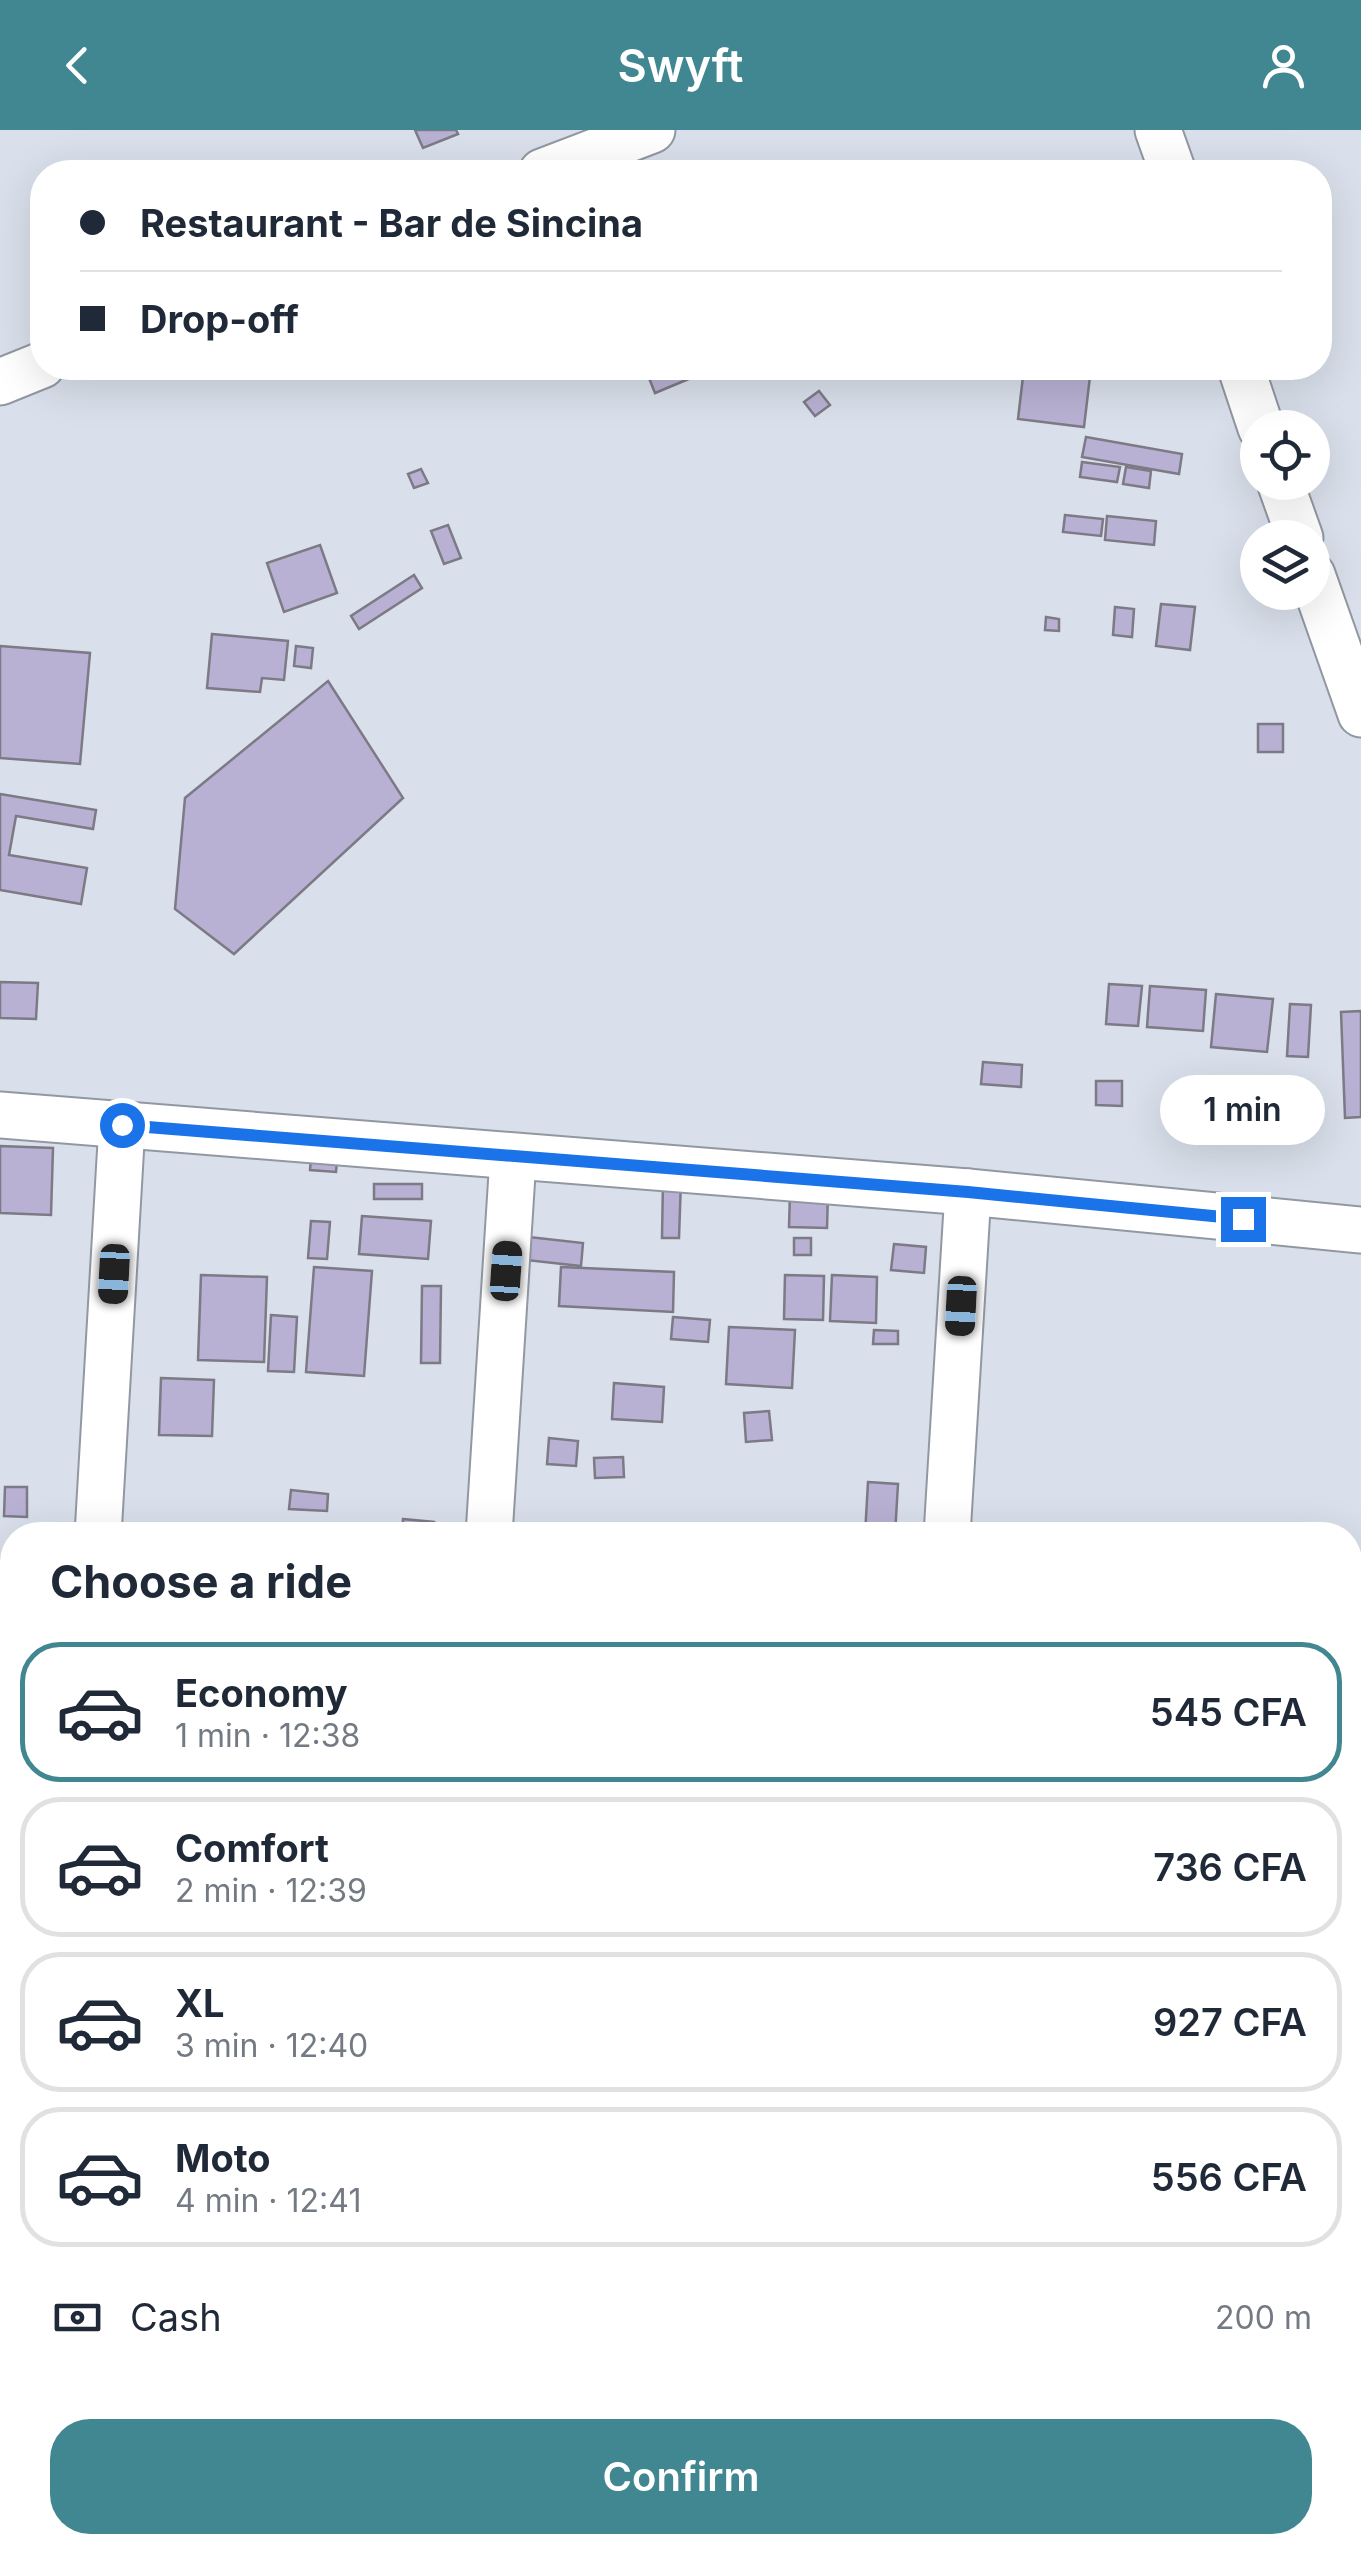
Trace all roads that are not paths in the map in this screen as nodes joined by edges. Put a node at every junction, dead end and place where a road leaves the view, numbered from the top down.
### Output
1 (652, 130) edge
2 (1158, 130) edge
3 (573, 160) edge
4 (1169, 160) edge
5 (30, 371) edge
6 (1244, 380) edge
7 (0, 382) edge
8 (1255, 410) edge
9 (1324, 610) edge
10 (1361, 714) edge
11 (0, 1116) edge
12 (122, 1125) junction
13 (513, 1158) junction
14 (968, 1192) junction
15 (1361, 1230) edge
16 (99, 1522) edge
17 (489, 1522) edge
18 (948, 1522) edge

1 - 3 street
2 - 4 street
5 - 7 street
6 - 8 street
9 - 10 street
11 - 12 street
12 - 13 street
12 - 16 street
13 - 14 street
13 - 17 street
14 - 15 street
14 - 18 street

